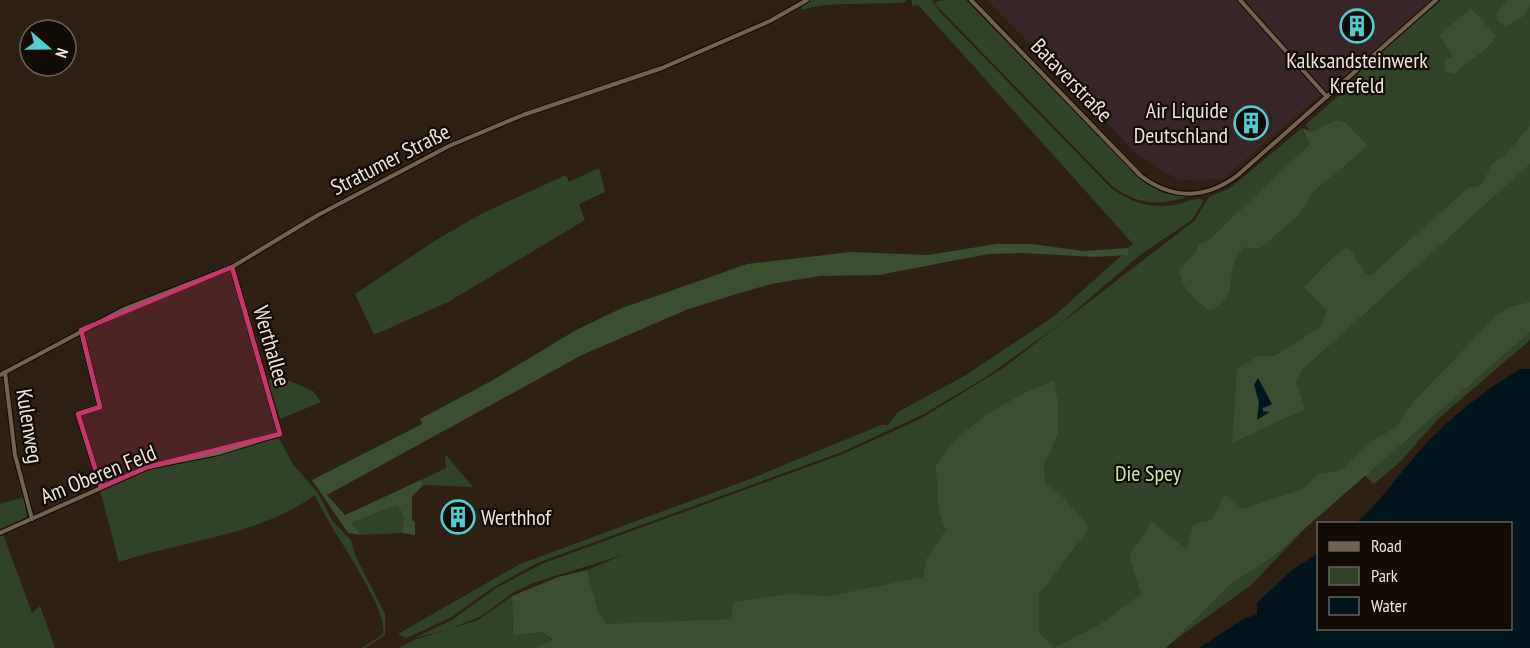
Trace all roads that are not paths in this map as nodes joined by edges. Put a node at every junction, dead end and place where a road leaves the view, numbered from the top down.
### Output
1 (807, 0) edge
2 (971, 0) edge
3 (1240, 0) edge
4 (1436, 0) edge
5 (1327, 97) junction
6 (232, 267) junction
7 (81, 330) junction
8 (5, 372) junction
9 (0, 375) edge
10 (280, 434) joint
11 (101, 487) junction
12 (32, 519) junction
13 (0, 533) edge

1 - 6 street, Stratumer Straße
2 - 5 street, Bataverstraße
3 - 5 street
4 - 5 street, Bataverstraße
6 - 7 street, Stratumer Straße
6 - 10 street, Werthallee
7 - 8 street, Stratumer Straße
7 - 11 street
8 - 9 street, Stratumer Straße
8 - 12 street, Kulenweg
10 - 11 street, Am Oberen Feld
11 - 12 street, Am Oberen Feld
12 - 13 street, Am Oberen Feld

